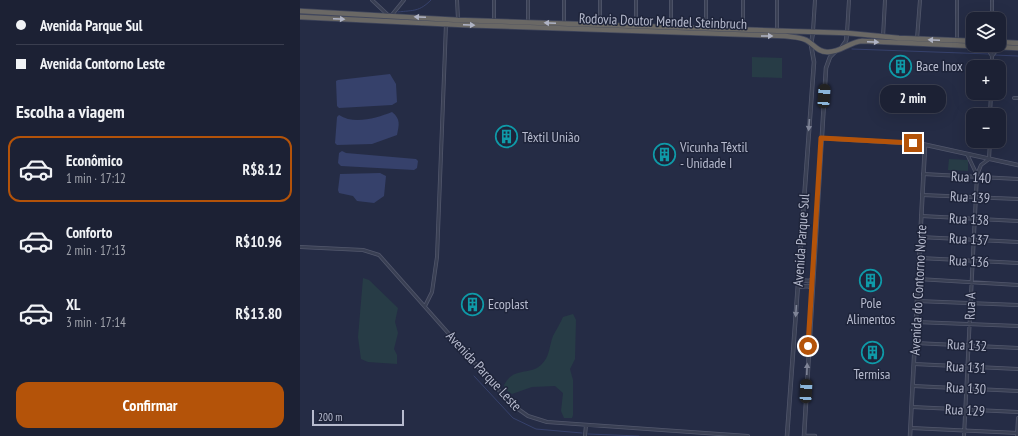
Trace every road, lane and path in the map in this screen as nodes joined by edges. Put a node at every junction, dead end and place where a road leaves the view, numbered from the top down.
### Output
1 (372, 0) edge
2 (404, 0) edge
3 (457, 0) edge
4 (494, 0) edge
5 (528, 0) edge
6 (564, 0) edge
7 (600, 0) edge
8 (636, 0) edge
9 (671, 0) edge
10 (706, 0) edge
11 (743, 0) edge
12 (777, 0) edge
13 (815, 0) edge
14 (849, 0) edge
15 (885, 0) edge
16 (920, 0) edge
17 (957, 0) edge
18 (992, 0) edge
19 (300, 11) edge
20 (992, 12) edge
21 (390, 16) junction
22 (300, 17) edge
23 (458, 20) junction
24 (494, 21) junction
25 (528, 22) junction
26 (564, 23) junction
27 (446, 24) junction
28 (600, 24) junction
29 (636, 25) junction
30 (671, 26) junction
31 (706, 28) junction
32 (743, 29) junction
33 (777, 30) junction
34 (813, 32) junction
35 (847, 33) junction
36 (882, 37) junction
37 (917, 39) junction
38 (958, 40) junction
39 (966, 41) edge
40 (1018, 43) edge
41 (811, 44) junction
42 (1006, 44) edge
43 (966, 45) edge
44 (1006, 45) edge
45 (1018, 48) edge
46 (836, 51) junction
47 (990, 52) edge
48 (994, 52) edge
49 (992, 56) junction
50 (992, 60) edge
51 (1014, 98) dead end
52 (1018, 98) edge
53 (821, 138) junction
54 (925, 145) junction
55 (990, 148) edge
56 (967, 153) junction
57 (989, 159) junction
58 (1018, 165) edge
59 (923, 174) junction
60 (977, 176) junction
61 (1018, 179) edge
62 (922, 195) junction
63 (976, 198) junction
64 (1018, 200) edge
65 (921, 216) junction
66 (975, 219) junction
67 (1018, 221) edge
68 (920, 237) junction
69 (974, 239) junction
70 (1018, 242) edge
71 (300, 247) edge
72 (920, 258) junction
73 (973, 261) junction
74 (1018, 263) edge
75 (918, 279) junction
76 (798, 280) junction
77 (812, 280) junction
78 (971, 283) junction
79 (1018, 285) edge
80 (798, 287) junction
81 (812, 288) junction
82 (917, 301) junction
83 (970, 303) junction
84 (1018, 305) edge
85 (425, 306) junction
86 (916, 322) junction
87 (970, 325) junction
88 (1018, 326) edge
89 (915, 343) junction
90 (968, 346) junction
91 (1018, 348) edge
92 (914, 364) junction
93 (967, 367) junction
94 (1018, 369) edge
95 (913, 386) junction
96 (966, 388) junction
97 (1018, 391) edge
98 (912, 407) junction
99 (965, 410) junction
100 (1018, 412) edge
101 (1018, 418) edge
102 (586, 425) junction
103 (911, 428) junction
104 (964, 430) junction
105 (1017, 434) edge
106 (585, 436) edge
107 (748, 436) edge
108 (787, 436) edge
109 (804, 436) edge
110 (815, 436) edge
111 (910, 436) edge
112 (964, 436) edge

1 - 21 street
2 - 21 street
3 - 23 street
4 - 24 street
5 - 25 street
6 - 26 street
7 - 28 street
8 - 29 street
9 - 30 street
10 - 31 street
11 - 32 street
12 - 33 street
13 - 34 street
14 - 35 street
15 - 36 street
16 - 37 street
17 - 38 street
18 - 20 street
19 - 21 highway, Rodovia Doutor Mendel Steinbruch
23 -> 21 highway, Rodovia Doutor Mendel Steinbruch
22 -> 27 highway, Rodovia Doutor Mendel Steinbruch
23 - 24 highway, Rodovia Doutor Mendel Steinbruch
24 - 25 highway, Rodovia Doutor Mendel Steinbruch
26 -> 25 highway, Rodovia Doutor Mendel Steinbruch
26 - 28 highway, Rodovia Doutor Mendel Steinbruch
27 -> 41 highway, Rodovia Doutor Mendel Steinbruch
27 - 85 street
28 - 29 highway, Rodovia Doutor Mendel Steinbruch
29 - 30 highway, Rodovia Doutor Mendel Steinbruch
30 - 31 highway, Rodovia Doutor Mendel Steinbruch
31 - 32 highway, Rodovia Doutor Mendel Steinbruch
32 - 33 highway, Rodovia Doutor Mendel Steinbruch
33 - 34 highway, Rodovia Doutor Mendel Steinbruch
34 - 35 highway, Rodovia Doutor Mendel Steinbruch
34 - 41 street, Avenida Parque Sul
35 - 36 highway, Rodovia Doutor Mendel Steinbruch
35 - 46 street, Avenida Parque Sul
36 - 37 highway, Rodovia Doutor Mendel Steinbruch
38 -> 37 highway, Rodovia Doutor Mendel Steinbruch
38 - 39 highway, Rodovia Doutor Mendel Steinbruch
40 - 42 highway
41 - 46 highway, Rodovia Doutor Mendel Steinbruch
41 -> 76 street, Avenida Parque Sul
46 -> 43 highway
44 - 45 highway
46 - 53 street, Avenida Parque Sul
47 - 49 street
48 - 49 street
49 - 50 street
51 - 52 street
53 - 54 street
53 - 77 street, Avenida Parque Sul
54 - 56 street
54 - 59 street, Avenida do Contorno Norte
55 - 57 street
56 - 57 street
56 - 60 street, Rua A
57 - 58 street
57 - 60 street
59 - 60 street, Rua 140
59 - 62 street, Avenida do Contorno Norte
60 - 61 street, Rua 140
60 - 63 street, Rua A
62 - 63 street, Rua 139
62 - 65 street, Avenida do Contorno Norte
63 - 64 street, Rua 139
63 - 66 street, Rua A
65 - 66 street, Rua 138
65 - 68 street, Avenida do Contorno Norte
66 - 67 street, Rua 138
66 - 69 street, Rua A
68 - 69 street, Rua 137
68 - 72 street, Avenida do Contorno Norte
69 - 70 street, Rua 137
69 - 73 street, Rua A
71 - 85 street, Avenida Parque Leste
72 - 73 street, Rua 136
72 - 75 street, Avenida do Contorno Norte
73 - 74 street, Rua 136
73 - 78 street, Rua A
75 - 78 street
75 - 82 street, Avenida do Contorno Norte
76 - 77 street
76 - 80 street, Avenida Parque Sul
77 - 81 street, Avenida Parque Sul
78 - 79 street
78 - 83 street, Rua A
80 - 81 street
80 -> 108 street, Avenida Parque Sul
109 -> 81 street, Avenida Parque Sul
82 - 83 street
82 - 86 street, Avenida do Contorno Norte
83 - 84 street
83 - 87 street, Rua A
85 - 102 street, Avenida Parque Leste
86 - 87 street
86 - 89 street, Avenida do Contorno Norte
87 - 88 street
87 - 90 street, Rua A
89 - 90 street, Rua 132
89 - 92 street, Avenida do Contorno Norte
90 - 91 street, Rua 132
90 - 93 street, Rua A
92 - 93 street, Rua 131
92 - 95 street, Avenida do Contorno Norte
93 - 94 street, Rua 131
93 - 96 street, Rua A
95 - 96 street, Rua 130
95 - 98 street, Avenida do Contorno Norte
96 - 97 street, Rua 130
96 - 99 street, Rua A
98 - 99 street, Rua 129
98 - 103 street, Avenida do Contorno Norte
99 - 100 street, Rua 129
99 - 104 street, Rua A
101 - 105 street
102 - 106 street
102 - 107 street, Avenida Parque Leste
103 - 104 street
103 - 111 street, Avenida do Contorno Norte
104 - 105 street
104 - 112 street, Rua A
109 - 110 street

